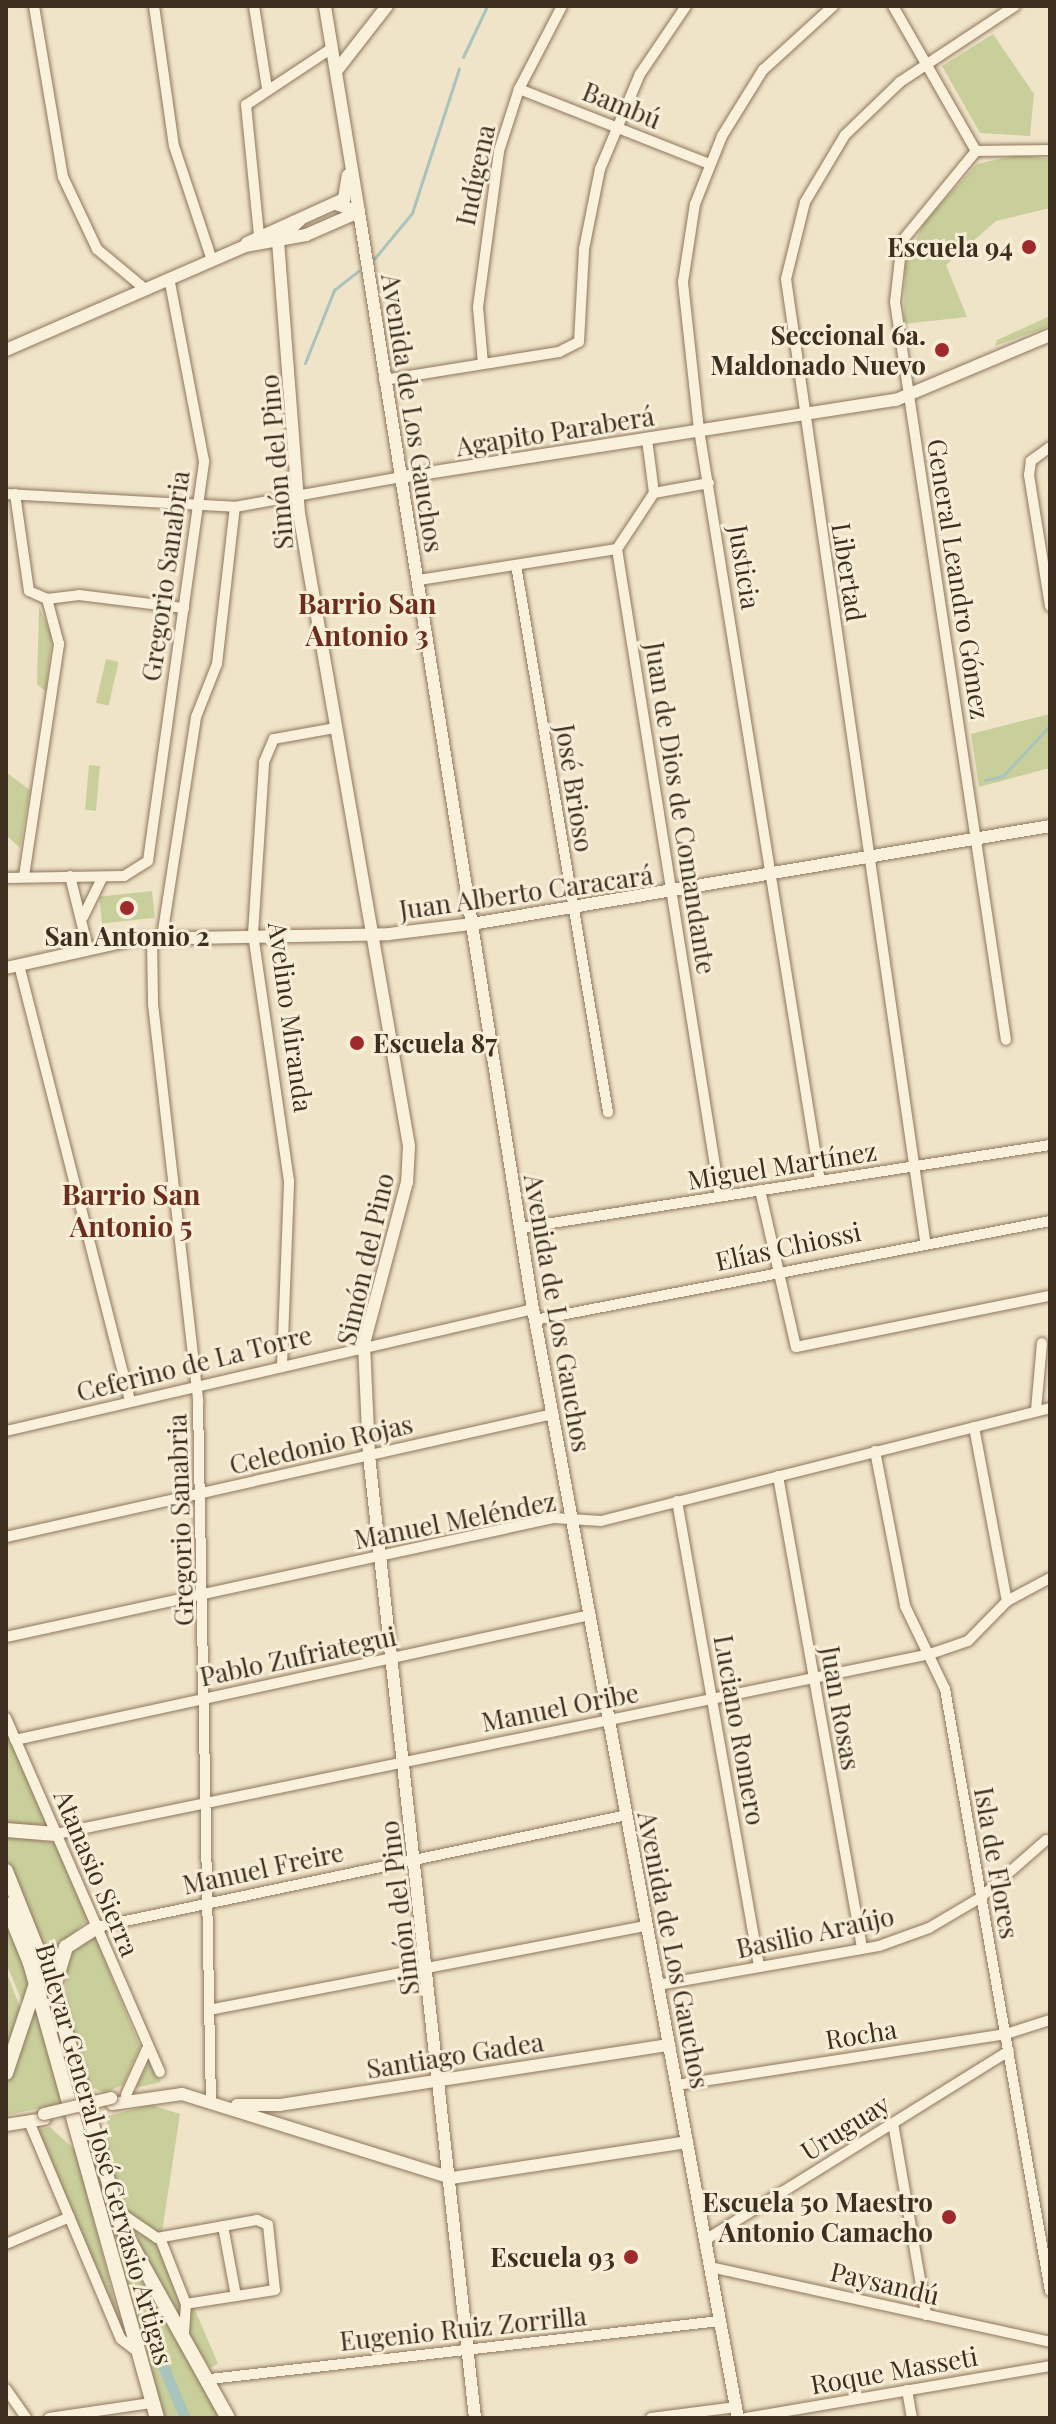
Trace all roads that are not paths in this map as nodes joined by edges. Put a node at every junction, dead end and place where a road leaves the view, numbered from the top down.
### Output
1 (34, 6) edge
2 (154, 6) edge
3 (254, 6) edge
4 (325, 6) edge
5 (387, 6) edge
6 (562, 6) edge
7 (686, 6) edge
8 (833, 6) edge
9 (893, 6) edge
10 (1015, 6) edge
11 (332, 48) junction
12 (925, 66) junction
13 (337, 70) junction
14 (267, 88) junction
15 (519, 89) junction
16 (616, 125) junction
17 (1050, 150) edge
18 (976, 151) junction
19 (351, 163) junction
20 (707, 163) junction
21 (336, 204) junction
22 (359, 212) junction
23 (300, 220) junction
24 (259, 235) junction
25 (278, 241) junction
26 (245, 246) junction
27 (212, 260) junction
28 (169, 278) junction
29 (145, 289) junction
30 (1050, 335) edge
31 (6, 350) edge
32 (483, 364) junction
33 (384, 380) junction
34 (908, 396) junction
35 (801, 414) junction
36 (699, 430) junction
37 (647, 439) junction
38 (1050, 447) edge
39 (402, 477) junction
40 (709, 483) junction
41 (654, 493) junction
42 (10, 494) edge
43 (300, 498) junction
44 (200, 507) junction
45 (235, 507) junction
46 (617, 549) junction
47 (516, 565) junction
48 (419, 580) junction
49 (47, 599) junction
50 (1050, 606) edge
51 (184, 608) junction
52 (335, 728) junction
53 (1050, 826) edge
54 (979, 844) junction
55 (873, 860) junction
56 (24, 876) junction
57 (70, 876) junction
58 (773, 877) junction
59 (6, 878) edge
60 (102, 878) junction
61 (672, 893) junction
62 (573, 909) junction
63 (82, 919) junction
64 (472, 924) junction
65 (253, 934) junction
66 (372, 934) junction
67 (157, 938) junction
68 (88, 949) junction
69 (12, 967) edge
70 (1006, 1040) dead end
71 (608, 1112) dead end
72 (1050, 1145) edge
73 (915, 1166) junction
74 (820, 1181) junction
75 (760, 1190) junction
76 (720, 1197) junction
77 (1050, 1221) edge
78 (520, 1228) junction
79 (925, 1240) junction
80 (780, 1270) junction
81 (1048, 1296) edge
82 (534, 1314) junction
83 (1042, 1343) dead end
84 (364, 1344) junction
85 (282, 1366) junction
86 (197, 1384) junction
87 (130, 1401) junction
88 (1050, 1408) edge
89 (1036, 1410) junction
90 (553, 1414) junction
91 (974, 1427) junction
92 (6, 1431) edge
93 (875, 1451) junction
94 (369, 1456) junction
95 (778, 1476) junction
96 (201, 1493) junction
97 (677, 1501) junction
98 (572, 1519) junction
99 (6, 1537) edge
100 (380, 1556) junction
101 (1050, 1578) edge
102 (204, 1595) junction
103 (1007, 1601) junction
104 (590, 1615) junction
105 (6, 1637) edge
106 (930, 1654) junction
107 (393, 1658) junction
108 (814, 1680) junction
109 (207, 1698) junction
110 (712, 1700) junction
111 (6, 1718) edge
112 (609, 1721) junction
113 (15, 1740) junction
114 (405, 1760) junction
115 (207, 1801) junction
116 (627, 1815) junction
117 (6, 1830) edge
118 (56, 1834) junction
119 (1046, 1840) dead end
120 (416, 1859) junction
121 (6, 1871) edge
122 (980, 1898) junction
123 (211, 1901) junction
124 (6, 1904) edge
125 (647, 1926) junction
126 (97, 1927) junction
127 (862, 1949) junction
128 (759, 1967) junction
129 (429, 1968) junction
130 (36, 1983) junction
131 (658, 1985) junction
132 (54, 1991) junction
133 (214, 2009) junction
134 (1050, 2020) edge
135 (1006, 2034) junction
136 (669, 2045) junction
137 (147, 2047) junction
138 (1009, 2051) junction
139 (160, 2072) dead end
140 (6, 2073) edge
141 (441, 2079) junction
142 (677, 2085) junction
143 (126, 2095) junction
144 (212, 2100) junction
145 (112, 2101) junction
146 (45, 2117) junction
147 (893, 2123) junction
148 (30, 2124) junction
149 (9, 2125) edge
150 (687, 2142) junction
151 (452, 2178) junction
152 (115, 2209) junction
153 (70, 2217) junction
154 (223, 2226) junction
155 (160, 2238) junction
156 (705, 2240) junction
157 (6, 2244) edge
158 (710, 2267) junction
159 (1050, 2291) edge
160 (236, 2296) junction
161 (186, 2304) junction
162 (926, 2315) junction
163 (720, 2321) junction
164 (184, 2336) junction
165 (1050, 2342) edge
166 (134, 2349) junction
167 (469, 2350) junction
168 (1050, 2366) edge
169 (210, 2379) junction
170 (6, 2389) edge
171 (907, 2390) junction
172 (151, 2403) junction
173 (737, 2412) edge
174 (26, 2418) edge
175 (49, 2418) edge
176 (157, 2418) edge
177 (228, 2418) edge
178 (475, 2418) edge
179 (651, 2418) edge
180 (746, 2418) edge
181 (912, 2418) edge

1 - 29 street
2 - 27 street
3 - 14 street
4 - 11 street, Avenida de Los Gauchos
5 - 13 street
6 - 15 street, Indígena
7 - 16 street
8 - 20 street, Justicia
9 - 12 street
10 - 12 street, Libertad
11 - 13 street, Avenida de Los Gauchos
11 - 14 street
12 - 18 street
12 - 35 street, Libertad
13 - 19 street, Avenida de Los Gauchos
14 - 24 street
15 - 16 street, Bambú
15 - 32 street, Indígena
16 - 20 street, Bambú
16 - 32 street
17 - 18 street
18 - 34 street, General Leandro Gómez
19 - 21 street, Avenida de Los Gauchos
19 - 22 street, Avenida de Los Gauchos
20 - 36 street, Justicia
21 - 22 street
21 - 23 street
22 - 25 street
22 - 33 street, Avenida de Los Gauchos
23 - 24 street
23 - 25 street
24 - 26 street
25 - 26 street
25 - 43 street, Simón del Pino
26 - 27 street
27 - 28 street
28 - 29 street
28 - 44 street, Gregorio Sanabria
29 - 31 street
30 - 34 street, Agapito Paraberá
32 - 33 street
33 - 39 street, Avenida de Los Gauchos
34 - 35 street, Agapito Paraberá
34 - 54 street, General Leandro Gómez
35 - 36 street, Agapito Paraberá
35 - 55 street, Libertad
36 - 37 street, Agapito Paraberá
36 - 40 street, Justicia
37 - 39 street, Agapito Paraberá
37 - 41 street
38 - 50 street
39 - 43 street, Agapito Paraberá
39 - 48 street, Avenida de Los Gauchos
40 - 41 street
40 - 58 street, Justicia
41 - 46 street
42 - 44 street, Agapito Paraberá
42 - 49 street
43 - 45 street, Agapito Paraberá
43 - 52 street, Simón del Pino
44 - 45 street, Agapito Paraberá
44 - 51 street, Gregorio Sanabria
45 - 67 street, Gregorio Sanabria
46 - 47 street
46 - 61 street, Juan de Dios de Comandante
47 - 48 street
47 - 62 street, José Brioso
48 - 64 street, Avenida de Los Gauchos
49 - 51 street
49 - 56 street
51 - 60 street, Gregorio Sanabria
52 - 65 street, Avelino Miranda
52 - 66 street, Simón del Pino
53 - 54 street, Juan Alberto Caracará
54 - 55 street, Juan Alberto Caracará
54 - 70 street, General Leandro Gómez
55 - 58 street, Juan Alberto Caracará
55 - 73 street, Libertad
56 - 57 street
56 - 59 street
57 - 60 street
57 - 63 street
58 - 61 street, Juan Alberto Caracará
58 - 74 street, Justicia
60 - 63 street
61 - 62 street, Juan Alberto Caracará
61 - 76 street, Juan de Dios de Comandante
62 - 64 street, Juan Alberto Caracará
62 - 71 street, José Brioso
63 - 68 street
64 - 66 street, Juan Alberto Caracará
64 - 78 street, Avenida de Los Gauchos
65 - 66 street, Juan Alberto Caracará
65 - 67 street, Juan Alberto Caracará
65 - 85 street, Avelino Miranda
66 - 84 street, Simón del Pino
67 - 68 street, Juan Alberto Caracará
67 - 86 street, Gregorio Sanabria
68 - 69 street, Juan Alberto Caracará
69 - 87 street
72 - 73 street, Miguel Martínez
73 - 74 street, Miguel Martínez
73 - 79 street, Libertad
74 - 75 street, Miguel Martínez
75 - 76 street, Miguel Martínez
75 - 80 street
76 - 78 street, Miguel Martínez
77 - 79 street, Elías Chiossi
78 - 82 street, Avenida de Los Gauchos
79 - 80 street, Elías Chiossi
80 - 81 street
80 - 82 street, Elías Chiossi
82 - 84 street, Ceferino de La Torre
82 - 90 street, Avenida de Los Gauchos
83 - 89 street
84 - 85 street, Ceferino de La Torre
84 - 94 street, Simón del Pino
85 - 86 street, Ceferino de La Torre
86 - 87 street, Ceferino de La Torre
86 - 96 street, Gregorio Sanabria
87 - 92 street, Ceferino de La Torre
88 - 89 street, Manuel Meléndez
89 - 91 street, Manuel Meléndez
90 - 94 street, Celedonio Rojas
90 - 98 street, Avenida de Los Gauchos
91 - 93 street, Manuel Meléndez
91 - 103 street
93 - 95 street, Manuel Meléndez
93 - 106 street, Isla de Flores
94 - 96 street, Celedonio Rojas
94 - 100 street, Simón del Pino
95 - 97 street, Manuel Meléndez
95 - 108 street, Juan Rosas
96 - 99 street, Celedonio Rojas
96 - 102 street, Gregorio Sanabria
97 - 98 street, Manuel Meléndez
97 - 110 street, Luciano Romero
98 - 100 street, Manuel Meléndez
98 - 104 street, Avenida de Los Gauchos
100 - 102 street, Manuel Meléndez
100 - 107 street, Simón del Pino
101 - 103 street, Manuel Oribe
102 - 105 street, Manuel Meléndez
102 - 109 street, Gregorio Sanabria
103 - 106 street, Manuel Oribe
104 - 107 street, Pablo Zufriategui
104 - 112 street, Avenida de Los Gauchos
106 - 108 street, Manuel Oribe
106 - 122 street, Isla de Flores
107 - 109 street, Pablo Zufriategui
107 - 114 street, Simón del Pino
108 - 110 street, Manuel Oribe
108 - 127 street, Juan Rosas
109 - 113 street, Pablo Zufriategui
109 - 115 street, Gregorio Sanabria
110 - 112 street, Manuel Oribe
110 - 128 street, Luciano Romero
111 - 113 street, Atanasio Sierra
112 - 114 street, Manuel Oribe
112 - 116 street, Avenida de Los Gauchos
113 - 118 street, Atanasio Sierra
114 - 115 street, Manuel Oribe
114 - 120 street, Simón del Pino
115 - 118 street, Manuel Oribe
115 - 123 street, Gregorio Sanabria
116 - 120 street, Manuel Freire
116 - 125 street, Avenida de Los Gauchos
117 - 118 main road
118 - 126 street, Atanasio Sierra
119 - 122 street, Basilio Araújo
120 - 123 street, Manuel Freire
120 - 129 street, Simón del Pino
121 - 132 main road, Bulevar General José Gervasio Artigas
122 - 127 street, Basilio Araújo
122 - 135 street, Isla de Flores
123 - 126 street, Manuel Freire
123 - 133 street, Gregorio Sanabria
124 - 130 main road, Bulevar General José Gervasio Artigas
125 - 129 street
125 - 131 street, Avenida de Los Gauchos
126 - 132 main road
126 - 137 street, Atanasio Sierra
127 - 128 street, Basilio Araújo
128 - 131 street, Basilio Araújo
129 - 133 street
129 - 141 street, Simón del Pino
130 - 140 main road
130 - 166 main road, Bulevar General José Gervasio Artigas
131 - 136 street, Avenida de Los Gauchos
132 - 152 main road, Bulevar General José Gervasio Artigas
133 - 144 street, Gregorio Sanabria
134 - 135 street, Rocha
135 - 138 street, Isla de Flores
135 - 142 street, Rocha
136 - 141 street, Santiago Gadea
136 - 142 street, Avenida de Los Gauchos
137 - 139 street, Atanasio Sierra
137 - 143 street
138 - 147 street, Uruguay
138 - 159 street, Isla de Flores
141 - 144 street, Santiago Gadea
141 - 151 street, Simón del Pino
142 - 150 street, Avenida de Los Gauchos
143 - 144 street
143 - 145 street
144 - 145 street
144 - 151 street
145 - 146 street, bridge
146 - 148 street
146 - 149 street
147 - 156 street, Uruguay
147 - 162 street
148 - 149 street
148 - 153 street
150 - 151 street
150 - 156 street, Avenida de Los Gauchos
151 - 167 street, Simón del Pino
152 - 155 street
152 - 164 main road, Bulevar General José Gervasio Artigas
153 - 157 street
153 - 166 street
154 - 155 street
154 - 160 street
154 - 160 street
155 - 161 street
156 - 158 street, Avenida de Los Gauchos
158 - 162 street, Paysandú
158 - 163 street, Avenida de Los Gauchos
160 - 161 street
161 - 164 street
162 - 165 street, Paysandú
163 - 167 street, Eugenio Ruiz Zorrilla
163 - 173 street, Avenida de Los Gauchos
164 - 169 main road, Bulevar General José Gervasio Artigas
166 - 172 main road, Bulevar General José Gervasio Artigas
167 - 169 street, Eugenio Ruiz Zorrilla
167 - 178 street, Simón del Pino
168 - 171 street, Roque Masseti
169 - 177 main road, Bulevar General José Gervasio Artigas
170 - 174 street
171 - 180 street, Roque Masseti
171 - 181 street
172 - 175 street
172 - 176 main road, Bulevar General José Gervasio Artigas
173 - 179 street

